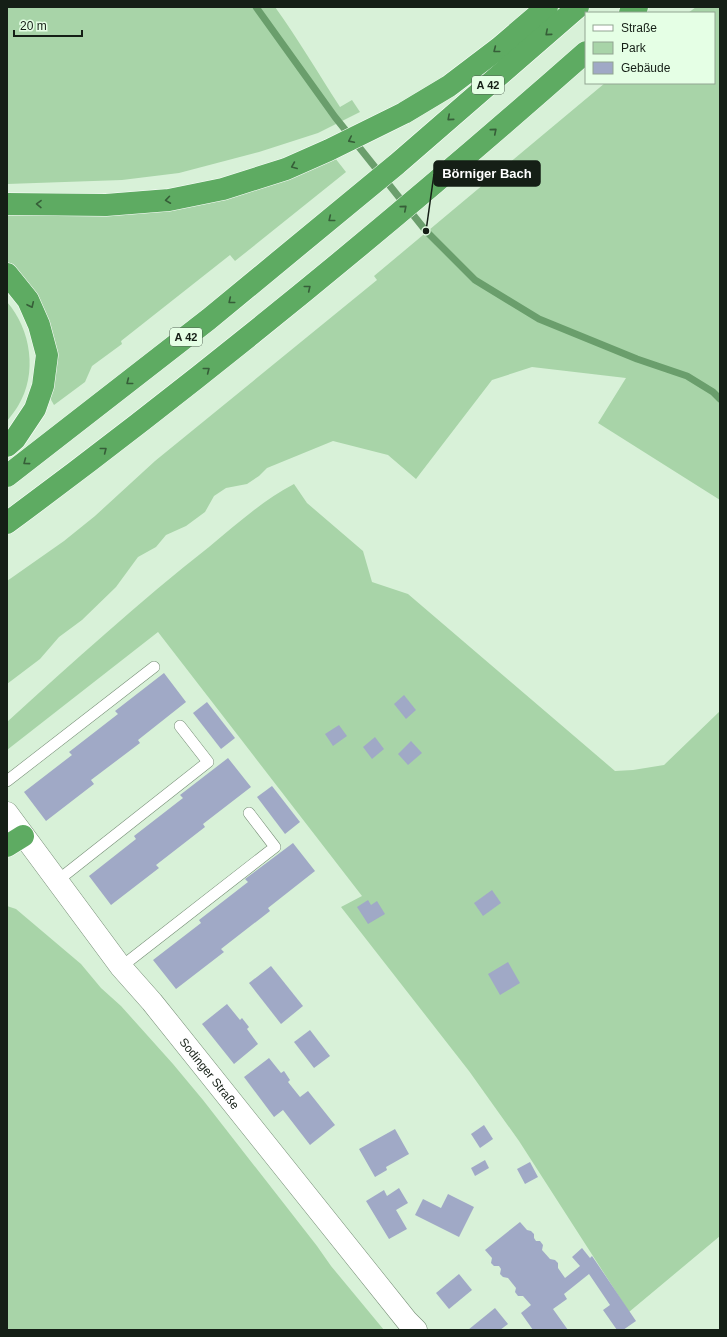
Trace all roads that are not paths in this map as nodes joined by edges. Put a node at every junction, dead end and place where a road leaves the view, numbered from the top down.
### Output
1 (547, 7) edge
2 (578, 7) edge
3 (585, 53) edge
4 (7, 204) edge
5 (7, 274) edge
6 (7, 446) edge
7 (7, 476) edge
8 (7, 523) edge
9 (154, 667) dead end
10 (180, 726) dead end
11 (7, 781) edge
12 (7, 813) edge
13 (249, 813) dead end
14 (15, 841) edge
15 (57, 881) junction
16 (121, 967) junction
17 (416, 1330) edge

1 -> 4 highway
2 -> 7 highway, A 42
8 -> 3 highway
5 -> 6 highway
9 - 11 lane
10 - 15 lane
12 - 14 main road, Sodinger Straße
13 - 16 lane
14 - 15 main road, Sodinger Straße
15 - 16 main road, Sodinger Straße
16 - 17 main road, Sodinger Straße

